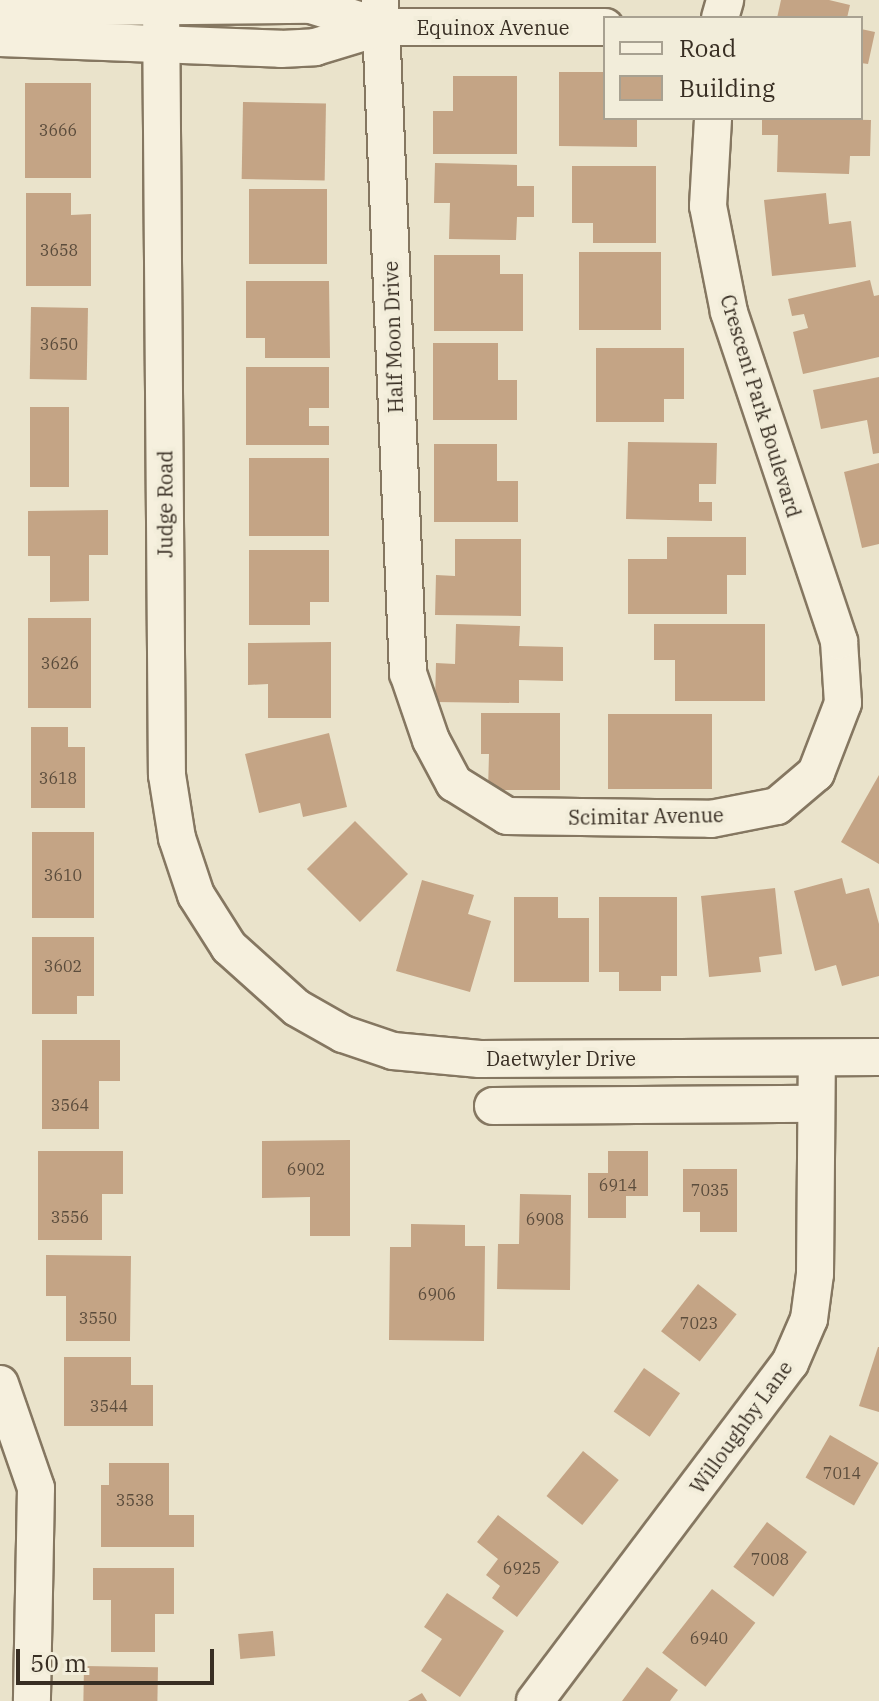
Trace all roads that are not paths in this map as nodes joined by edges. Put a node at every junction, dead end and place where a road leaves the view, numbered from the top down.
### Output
1 (161, 2) edge
2 (282, 4) junction
3 (0, 8) edge
4 (380, 13) edge
5 (603, 27) edge
6 (0, 38) edge
7 (162, 44) junction
8 (281, 49) junction
9 (713, 120) edge
10 (839, 641) joint
11 (408, 673) joint
12 (263, 980) joint
13 (879, 1057) edge
14 (817, 1058) junction
15 (816, 1104) junction
16 (493, 1106) dead end
17 (0, 1384) edge
18 (32, 1701) edge
19 (535, 1701) edge

1 - 2 street, Equinox Avenue
1 - 3 street, Equinox Avenue
1 - 7 street, Judge Road
2 - 4 street, Equinox Avenue
2 - 8 street
4 - 5 street, Equinox Avenue
4 - 8 street, Equinox Avenue
4 - 11 street, Half Moon Drive
6 - 7 street, Equinox Avenue
7 - 8 street, Equinox Avenue
7 - 12 street, Judge Road
9 - 10 street, Crescent Park Boulevard
10 - 11 street, Scimitar Avenue
12 - 14 street, Daetwyler Drive
13 - 14 street, Daetwyler Drive
14 - 15 street, Willoughby Lane
15 - 16 street
15 - 19 street, Willoughby Lane
17 - 18 street

